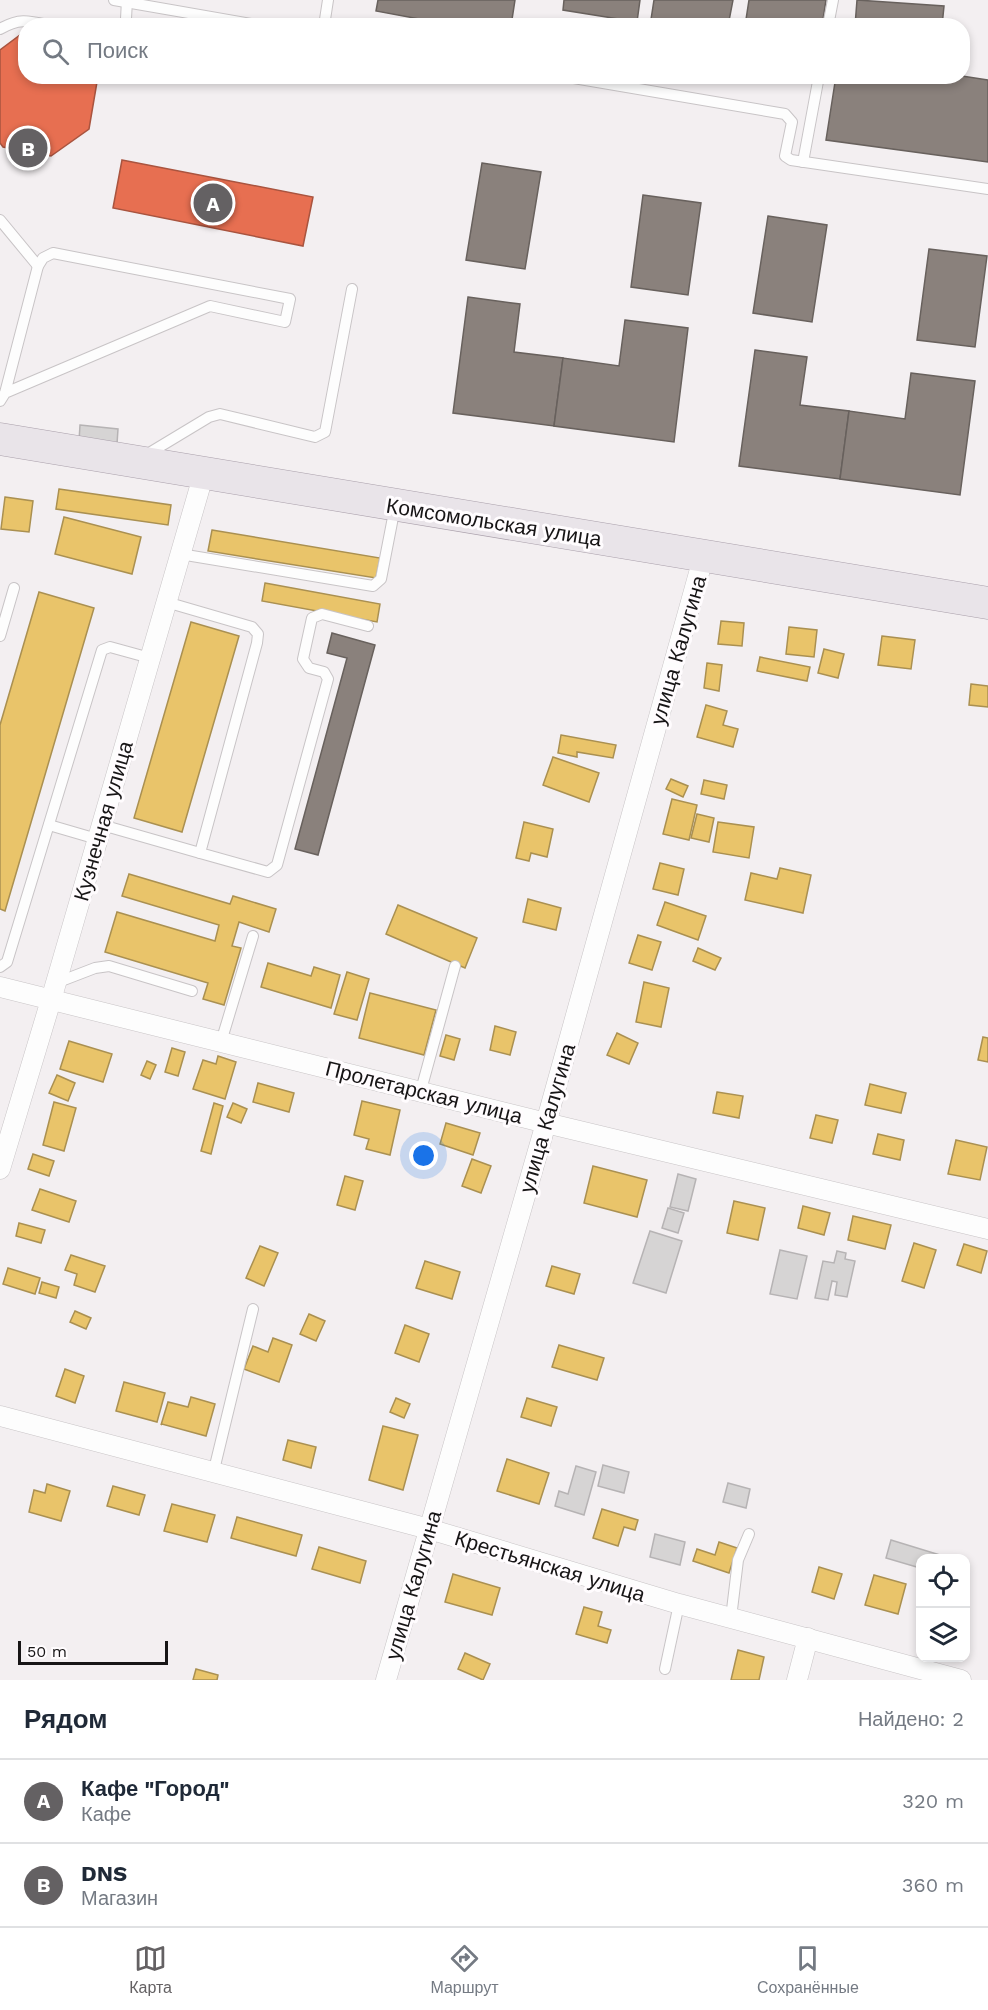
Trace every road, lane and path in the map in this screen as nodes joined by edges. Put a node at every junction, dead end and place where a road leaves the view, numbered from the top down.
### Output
1 (114, 0) edge
2 (328, 0) edge
3 (833, 0) edge
4 (127, 1) edge
5 (126, 18) edge
6 (219, 18) edge
7 (325, 18) edge
8 (830, 18) edge
9 (18, 21) edge
10 (0, 29) edge
11 (609, 84) edge
12 (818, 84) edge
13 (803, 162) junction
14 (988, 189) edge
15 (0, 220) edge
16 (38, 266) junction
17 (352, 289) dead end
18 (2, 393) edge
19 (0, 439) edge
20 (136, 462) junction
21 (204, 473) junction
22 (395, 506) junction
23 (180, 554) junction
24 (704, 555) junction
25 (14, 588) dead end
26 (166, 602) junction
27 (988, 603) edge
28 (368, 626) dead end
29 (0, 636) edge
30 (150, 658) junction
31 (49, 825) junction
32 (100, 832) junction
33 (200, 853) junction
34 (253, 936) dead end
35 (455, 966) dead end
36 (0, 967) edge
37 (0, 987) edge
38 (192, 991) dead end
39 (53, 992) junction
40 (221, 1042) junction
41 (421, 1090) junction
42 (546, 1122) junction
43 (0, 1169) edge
44 (988, 1228) edge
45 (253, 1309) dead end
46 (0, 1416) edge
47 (213, 1474) junction
48 (429, 1529) junction
49 (749, 1534) dead end
50 (679, 1604) junction
51 (731, 1618) junction
52 (808, 1638) junction
53 (665, 1669) dead end
54 (386, 1680) edge
55 (797, 1680) edge
56 (961, 1680) edge

1 - 4 lane
2 - 7 lane
3 - 8 lane
4 - 5 lane
4 - 6 lane
9 - 10 lane
11 - 13 lane
12 - 13 lane
13 - 14 lane
15 - 16 lane
16 - 18 lane
16 - 18 lane
17 - 20 lane
19 - 20 main road, Комсомольская улица
20 - 21 main road, Комсомольская улица
21 - 22 main road, Комсомольская улица
21 - 23 street, Кузнечная улица
22 - 23 lane
22 - 24 main road, Комсомольская улица
23 - 26 street, Кузнечная улица
24 - 27 main road, Комсомольская улица
24 - 42 street, улица Калугина
25 - 29 lane
26 - 30 street, Кузнечная улица
26 - 33 lane
28 - 33 lane
30 - 31 lane
30 - 32 street, Кузнечная улица
31 - 32 lane
31 - 36 lane
32 - 33 lane
32 - 39 street, Кузнечная улица
34 - 40 lane
35 - 41 lane
37 - 39 street, Пролетарская улица
38 - 39 lane
39 - 40 street, Пролетарская улица
39 - 43 street, Кузнечная улица
40 - 41 street, Пролетарская улица
41 - 42 street, Пролетарская улица
42 - 44 street, Пролетарская улица
42 - 48 street, улица Калугина
45 - 47 lane
46 - 47 street, Крестьянская улица
47 - 48 street, Крестьянская улица
48 - 50 street, Крестьянская улица
48 - 54 street, улица Калугина
49 - 51 lane
50 - 51 street, Крестьянская улица
50 - 53 lane
51 - 52 street, Крестьянская улица
52 - 55 street
52 - 56 street, Крестьянская улица

